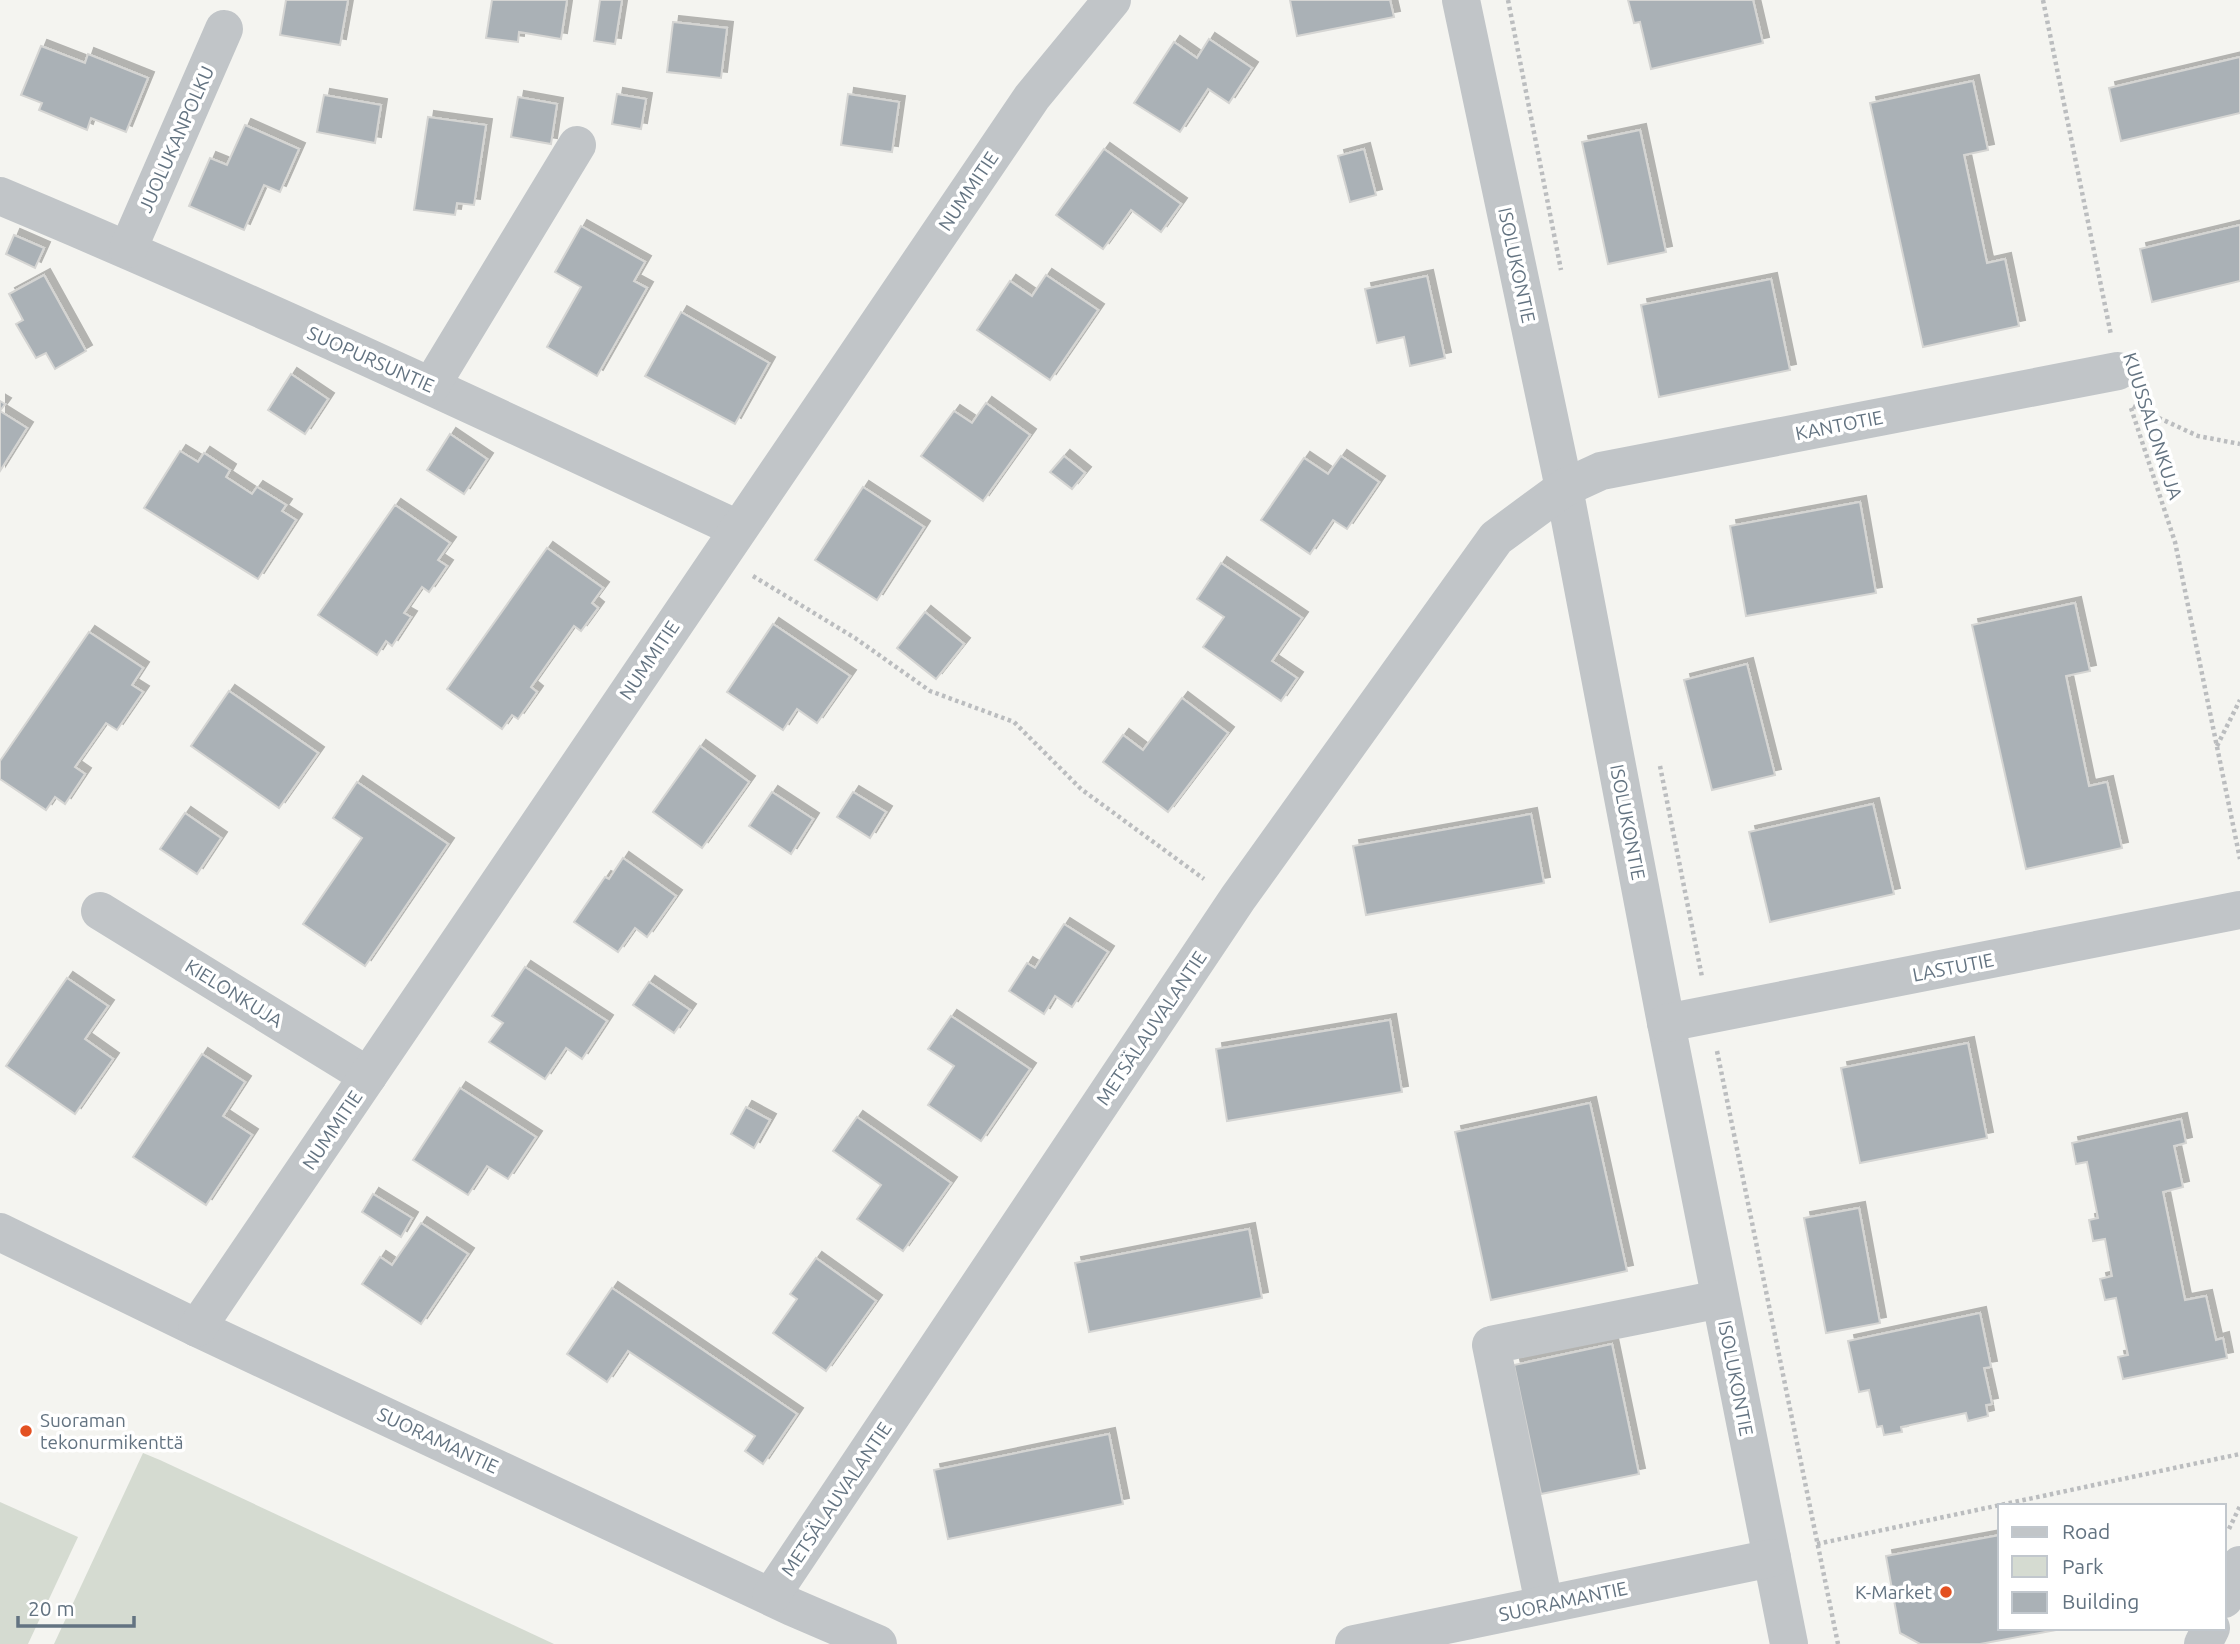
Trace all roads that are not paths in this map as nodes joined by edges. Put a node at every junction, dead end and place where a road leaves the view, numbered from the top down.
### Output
1 (1112, 0) edge
2 (1461, 0) edge
3 (224, 29) dead end
4 (577, 145) dead end
5 (0, 196) edge
6 (128, 249) junction
7 (431, 386) junction
8 (2123, 388) road end
9 (1564, 488) junction
10 (729, 541) junction
11 (2240, 909) edge
12 (100, 911) dead end
13 (1666, 1023) junction
14 (368, 1076) junction
15 (0, 1232) edge
16 (1720, 1299) junction
17 (197, 1328) junction
18 (1772, 1558) junction
19 (2240, 1565) edge
20 (2226, 1595) edge
21 (771, 1596) junction
22 (1544, 1604) junction
23 (878, 1644) edge
24 (1354, 1644) edge
25 (1789, 1644) edge

1 - 10 street, NUMMITIE
2 - 9 street, ISOLUKONTIE
3 - 6 street, JUOLUKANPOLKU
4 - 7 street
5 - 6 street, SUOPURSUNTIE
6 - 7 street, SUOPURSUNTIE
7 - 10 street, SUOPURSUNTIE
8 - 9 street, KANTOTIE
9 - 13 street, ISOLUKONTIE
9 - 21 street, METSÄLAUVALANTIE
10 - 14 street, NUMMITIE
11 - 13 street, LASTUTIE
12 - 14 street, KIELONKUJA
13 - 16 street, ISOLUKONTIE
14 - 17 street, NUMMITIE
15 - 17 street, SUORAMANTIE
16 - 18 street, ISOLUKONTIE
16 - 22 street
17 - 21 street, SUORAMANTIE
18 - 22 street, SUORAMANTIE
18 - 25 street, ISOLUKONTIE
19 - 20 street
21 - 23 street, SUORAMANTIE
22 - 24 street, SUORAMANTIE

